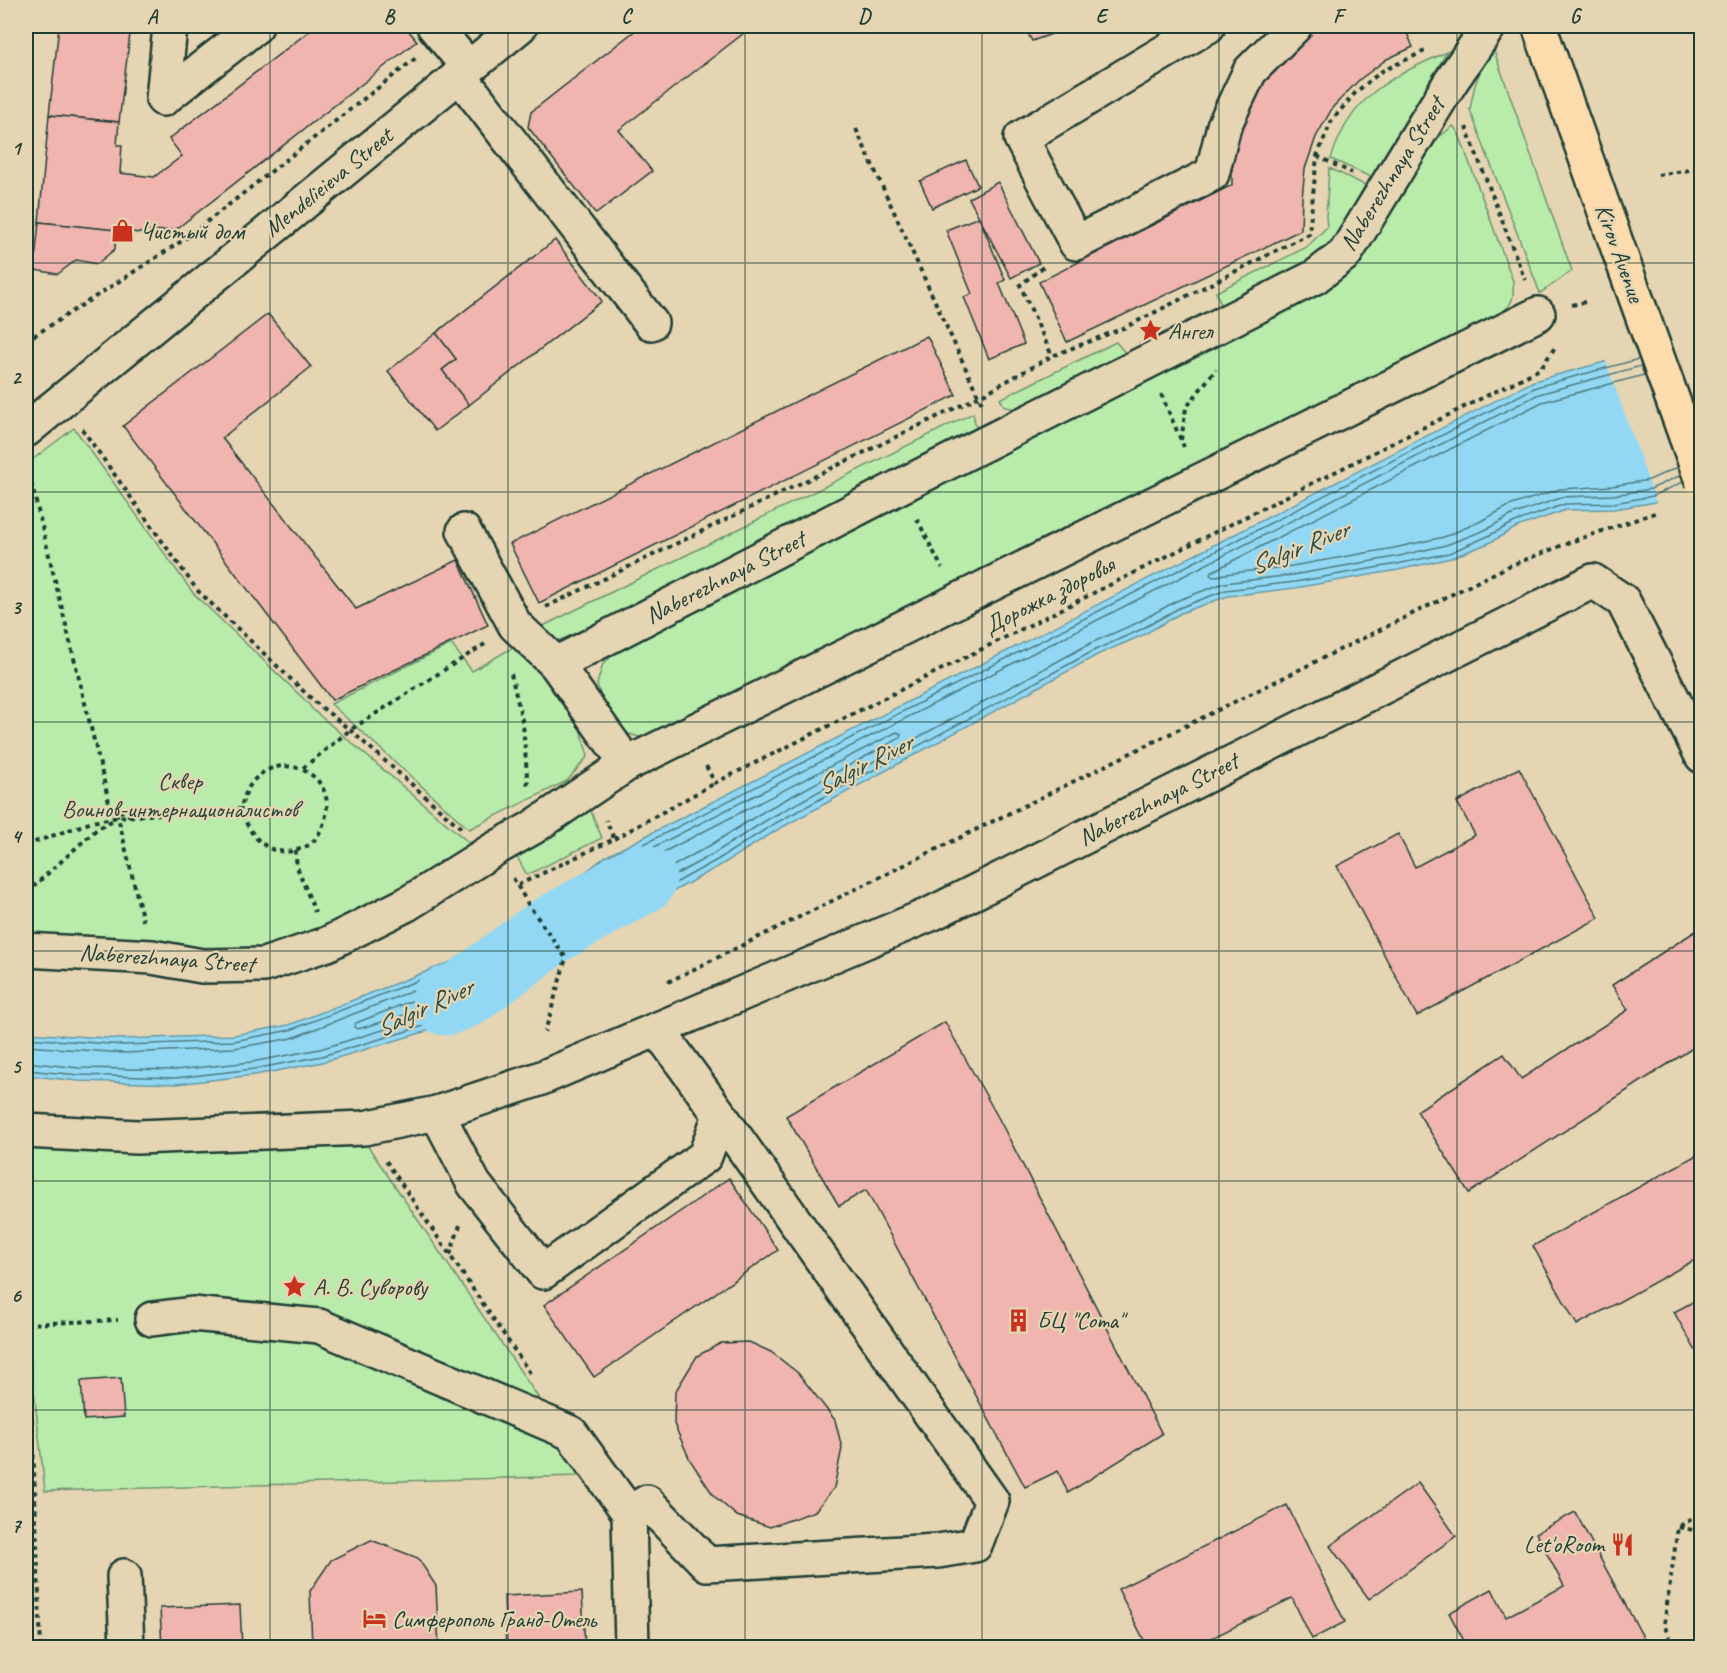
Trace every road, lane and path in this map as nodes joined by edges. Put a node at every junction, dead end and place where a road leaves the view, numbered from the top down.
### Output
1 (28, 26) edge
2 (170, 26) edge
3 (256, 26) edge
4 (1208, 26) edge
5 (1295, 26) edge
6 (1489, 26) edge
7 (1539, 26) edge
8 (512, 28) edge
9 (439, 31) edge
10 (1469, 52) junction
11 (26, 54) edge
12 (1698, 66) dead end
13 (464, 71) junction
14 (1701, 80) edge
15 (1450, 82) junction
16 (856, 129) dead end
17 (1701, 168) edge
18 (1658, 175) dead end
19 (1043, 267) dead end
20 (1585, 302) dead end
21 (1538, 314) junction
22 (651, 323) dead end
23 (26, 341) edge
24 (1052, 356) junction
25 (1147, 363) junction
26 (978, 397) junction
27 (76, 421) dead end
28 (26, 430) edge
29 (999, 437) junction
30 (26, 458) edge
31 (1202, 481) junction
32 (1701, 481) edge
33 (901, 486) junction
34 (1658, 512) dead end
35 (464, 531) dead end
36 (958, 600) junction
37 (514, 624) junction
38 (556, 664) junction
39 (351, 730) junction
40 (1701, 756) edge
41 (703, 761) dead end
42 (627, 764) junction
43 (303, 768) junction
44 (715, 783) junction
45 (110, 806) junction
46 (241, 809) junction
47 (603, 815) dead end
48 (132, 816) junction
49 (118, 817) junction
50 (532, 828) junction
51 (614, 839) junction
52 (26, 844) edge
53 (295, 850) junction
54 (493, 850) junction
55 (518, 885) junction
56 (26, 893) edge
57 (327, 944) junction
58 (26, 950) edge
59 (152, 957) junction
60 (661, 986) dead end
61 (555, 1030) dead end
62 (658, 1030) junction
63 (545, 1032) junction
64 (539, 1079) junction
65 (437, 1113) junction
66 (720, 1114) junction
67 (364, 1128) junction
68 (26, 1131) edge
69 (152, 1319) joint
70 (26, 1324) edge
71 (537, 1384) dead end
72 (26, 1392) edge
73 (629, 1513) junction
74 (1701, 1513) edge
75 (1678, 1527) junction
76 (1701, 1532) edge
77 (124, 1576) dead end
78 (41, 1647) edge
79 (127, 1647) edge
80 (632, 1647) edge
81 (1674, 1647) edge

1 - 11 path
2 - 3 street
4 - 5 street
6 - 10 street, Naberezhnaya Street
7 - 32 main road, Kirov Avenue, bridge
8 - 13 street, Mendelieieva Street
9 - 13 street
9 - 23 path
10 - 15 street, Naberezhnaya Street
10 - 24 path
12 - 14 path
13 - 22 street
13 - 28 street, Mendelieieva Street
15 - 21 path
15 - 25 street, Naberezhnaya Street
16 - 26 path
17 - 18 path
19 - 24 path
20 - 21 path
21 - 31 street, Naberezhnaya Street
21 - 44 path, Дорожка здоровья
24 - 26 path
25 - 29 street, Naberezhnaya Street
25 - 31 path
26 - 29 path
26 - 37 path
27 - 39 path
29 - 33 street, Naberezhnaya Street
30 - 45 path
31 - 36 street, Naberezhnaya Street
33 - 36 path
33 - 38 street, Naberezhnaya Street
34 - 60 path
35 - 37 street
36 - 42 street, Naberezhnaya Street
37 - 38 street
37 - 39 path
37 - 50 path
38 - 42 street
39 - 43 path
39 - 54 path
40 - 62 street, Naberezhnaya Street
41 - 44 path
42 - 50 street, Naberezhnaya Street
43 - 46 path
43 - 53 path
44 - 51 path
45 - 48 path
45 - 49 path
46 - 48 path
46 - 53 path
47 - 51 path
48 - 49 path
49 - 52 path
49 - 56 path
49 - 59 path
50 - 54 street, Naberezhnaya Street
51 - 55 path
53 - 57 path
54 - 55 path
54 - 57 street, Naberezhnaya Street
55 - 63 path
57 - 59 street, Naberezhnaya Street
58 - 59 street, Naberezhnaya Street
61 - 63 path
62 - 64 street, Naberezhnaya Street
62 - 66 street
63 - 64 path
64 - 65 street, Naberezhnaya Street
65 - 66 street
65 - 67 street, Naberezhnaya Street
66 - 73 street
67 - 68 street, Naberezhnaya Street
67 - 71 path
69 - 70 path
69 - 73 street
72 - 78 path
73 - 80 street
74 - 75 path
75 - 76 path
75 - 81 path
77 - 79 street

